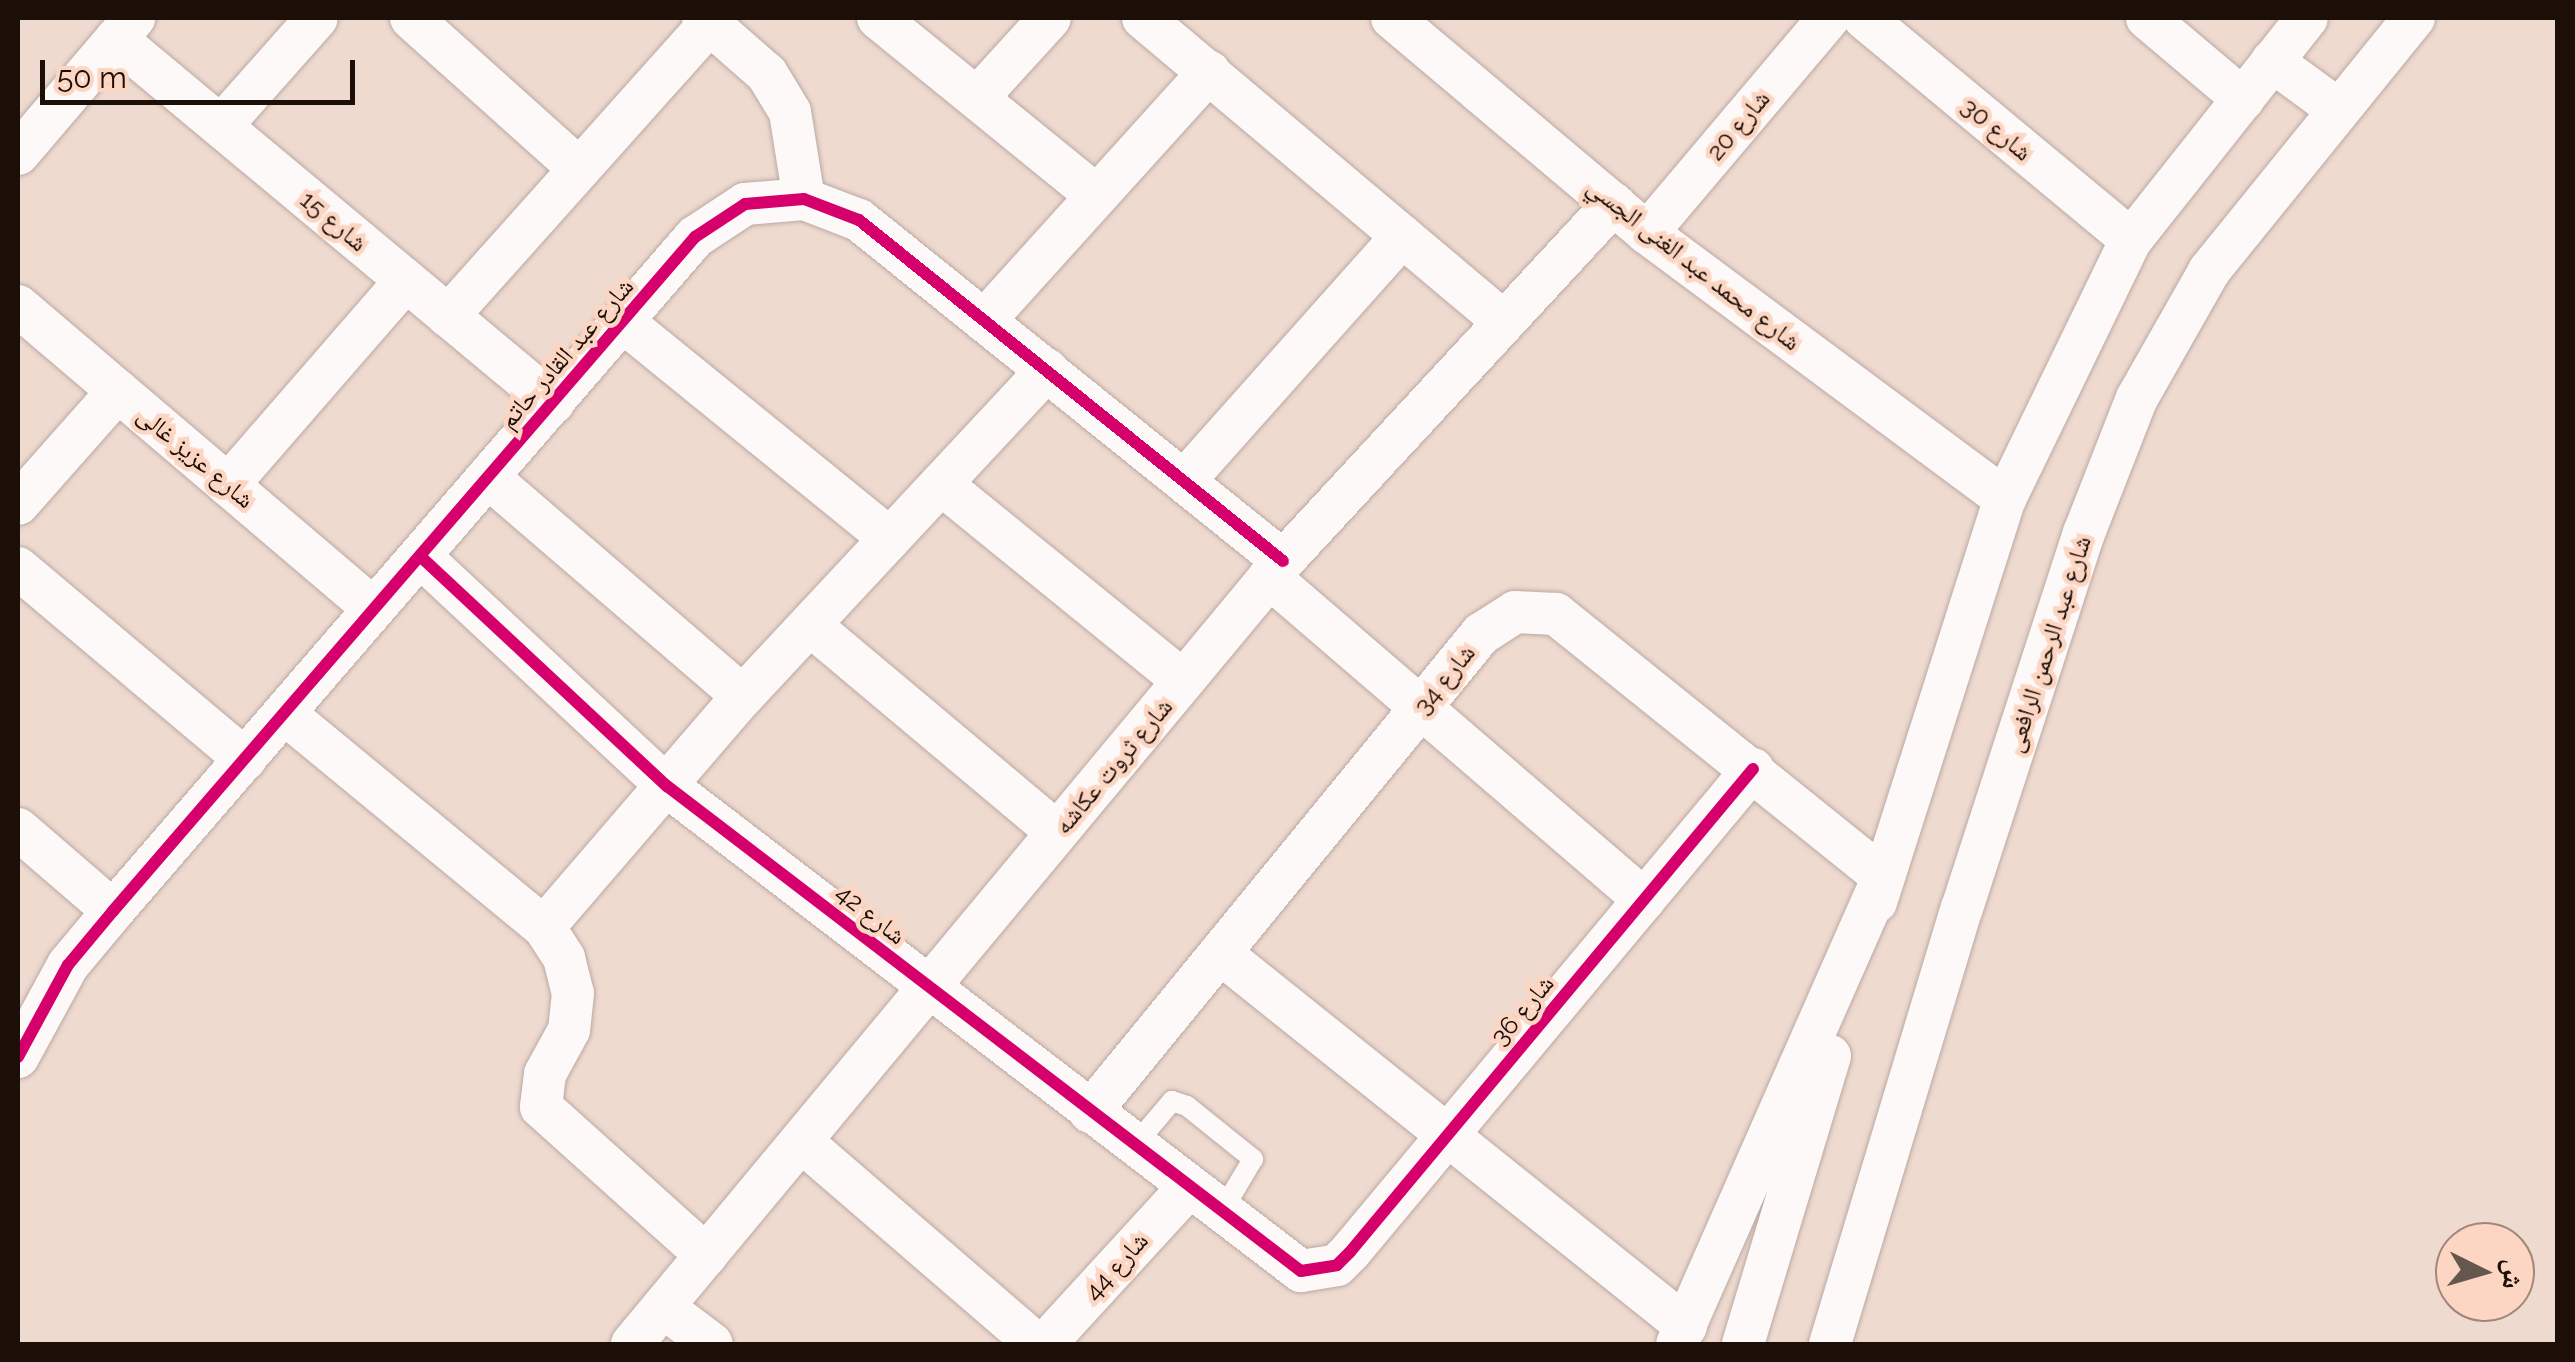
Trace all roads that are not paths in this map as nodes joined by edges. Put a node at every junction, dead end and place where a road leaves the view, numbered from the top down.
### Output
1 (317, 18) edge
2 (412, 18) edge
3 (879, 18) edge
4 (1050, 18) edge
5 (1144, 18) edge
6 (1392, 18) edge
7 (1829, 18) edge
8 (1864, 18) edge
9 (2147, 18) edge
10 (2306, 18) edge
11 (2414, 18) edge
12 (709, 19) edge
13 (127, 24) edge
14 (2272, 61) junction
15 (1208, 72) junction
16 (977, 98) junction
17 (2242, 99) junction
18 (2336, 108) junction
19 (221, 126) junction
20 (18, 154) edge
21 (579, 169) junction
22 (1097, 196) junction
23 (804, 198) junction
24 (1614, 204) junction
25 (1647, 233) junction
26 (1402, 236) junction
27 (2131, 240) junction
28 (406, 280) junction
29 (18, 306) edge
30 (448, 316) junction
31 (984, 320) junction
32 (622, 321) junction
33 (1504, 322) junction
34 (1047, 370) junction
35 (118, 391) junction
36 (553, 402) junction
37 (488, 477) junction
38 (1184, 481) junction
39 (941, 484) junction
40 (228, 485) junction
41 (2005, 499) junction
42 (18, 504) edge
43 (890, 539) junction
44 (420, 556) junction
45 (18, 568) edge
46 (1276, 569) junction
47 (374, 608) junction
48 (810, 626) junction
49 (1184, 681) junction
50 (743, 696) junction
51 (1421, 708) junction
52 (284, 713) junction
53 (244, 759) junction
54 (1753, 769) junction
55 (667, 786) junction
56 (18, 830) edge
57 (1058, 832) junction
58 (1884, 877) junction
59 (1644, 900) junction
60 (113, 912) junction
61 (544, 927) junction
62 (1220, 953) junction
63 (928, 987) junction
64 (18, 1056) edge
65 (1090, 1112) junction
66 (1447, 1135) junction
67 (801, 1140) junction
68 (1134, 1146) junction
69 (1188, 1188) junction
70 (1222, 1213) junction
71 (706, 1256) junction
72 (1320, 1272) joint
73 (663, 1307) junction
74 (1681, 1335) edge
75 (632, 1344) edge
76 (712, 1344) edge
77 (1036, 1344) edge
78 (1045, 1344) edge
79 (1743, 1344) edge
80 (1830, 1344) edge

1 - 19 street
2 - 21 street
3 - 16 street
4 - 16 street
5 - 15 street
6 - 24 street, شارع محمد عبد الغنى الجسي
7 - 25 street, شارع 20
8 - 27 street, شارع 30
9 - 17 street
10 - 14 street
11 - 18 street, شارع عبد الرحمن الرافعى
12 - 21 street
12 - 23 street
13 - 19 street, شارع 15
13 - 20 street
14 - 17 street
14 - 18 street
15 - 22 street
15 - 26 street
16 - 22 street
17 - 27 street
18 - 80 street, شارع عبد الرحمن الرافعى
19 - 28 street, شارع 15
21 - 30 street
22 - 31 street
23 - 31 street, شارع عبد القادر حاتم
23 - 32 street, شارع عبد القادر حاتم
24 - 25 street, شارع محمد عبد الغنى الجسي
24 - 33 street, شارع ثروت عكاشه
25 - 41 street, شارع محمد عبد الغنى الجسي
26 - 33 street
26 - 38 street
27 - 41 street
28 - 30 street, شارع 15
28 - 40 street
29 - 35 street, شارع عزيز غالى
30 - 36 street, شارع 15
31 - 34 street, شارع عبد القادر حاتم
32 - 36 street, شارع عبد القادر حاتم
32 - 43 street
33 - 46 street, شارع ثروت عكاشه
34 - 38 street, شارع عبد القادر حاتم
34 - 39 street
35 - 40 street, شارع عزيز غالى
35 - 42 street
36 - 37 street, شارع عبد القادر حاتم
37 - 44 street, شارع عبد القادر حاتم
37 - 50 street
38 - 46 street, شارع عبد القادر حاتم
39 - 43 street
39 - 49 street
40 - 47 street, شارع عزيز غالى
41 - 58 street
43 - 48 street
44 - 47 street, شارع عبد القادر حاتم
44 - 55 street, شارع 42
45 - 53 street
46 - 49 street, شارع ثروت عكاشه
46 - 51 street, شارع عبد القادر حاتم
47 - 52 street, شارع عبد القادر حاتم
48 - 50 street
48 - 57 street
49 - 57 street, شارع ثروت عكاشه
50 - 55 street
51 - 54 street, شارع 34
51 - 59 street, شارع عبد القادر حاتم
51 - 62 street, شارع 34
52 - 53 street, شارع عبد القادر حاتم
52 - 61 street
53 - 60 street, شارع عبد القادر حاتم
54 - 58 street, شارع 34
54 - 59 street, شارع 36
55 - 61 street
55 - 63 street, شارع 42
56 - 60 street
57 - 63 street, شارع ثروت عكاشه
58 - 74 street
58 - 79 street
59 - 66 street, شارع 36
60 - 64 street, شارع عبد القادر حاتم
61 - 71 street
62 - 65 street, شارع 34
62 - 66 street
63 - 65 street, شارع 42
63 - 67 street, شارع ثروت عكاشه
65 - 68 street, شارع 42
66 - 72 street, شارع 36
66 - 74 street
67 - 71 street, شارع ثروت عكاشه
67 - 77 street
68 - 69 street, شارع 42
68 - 70 lane
69 - 70 street, شارع 42
69 - 78 street, شارع 44
70 - 72 street, شارع 42
71 - 73 street, شارع ثروت عكاشه
73 - 75 street, شارع ثروت عكاشه
73 - 76 street

